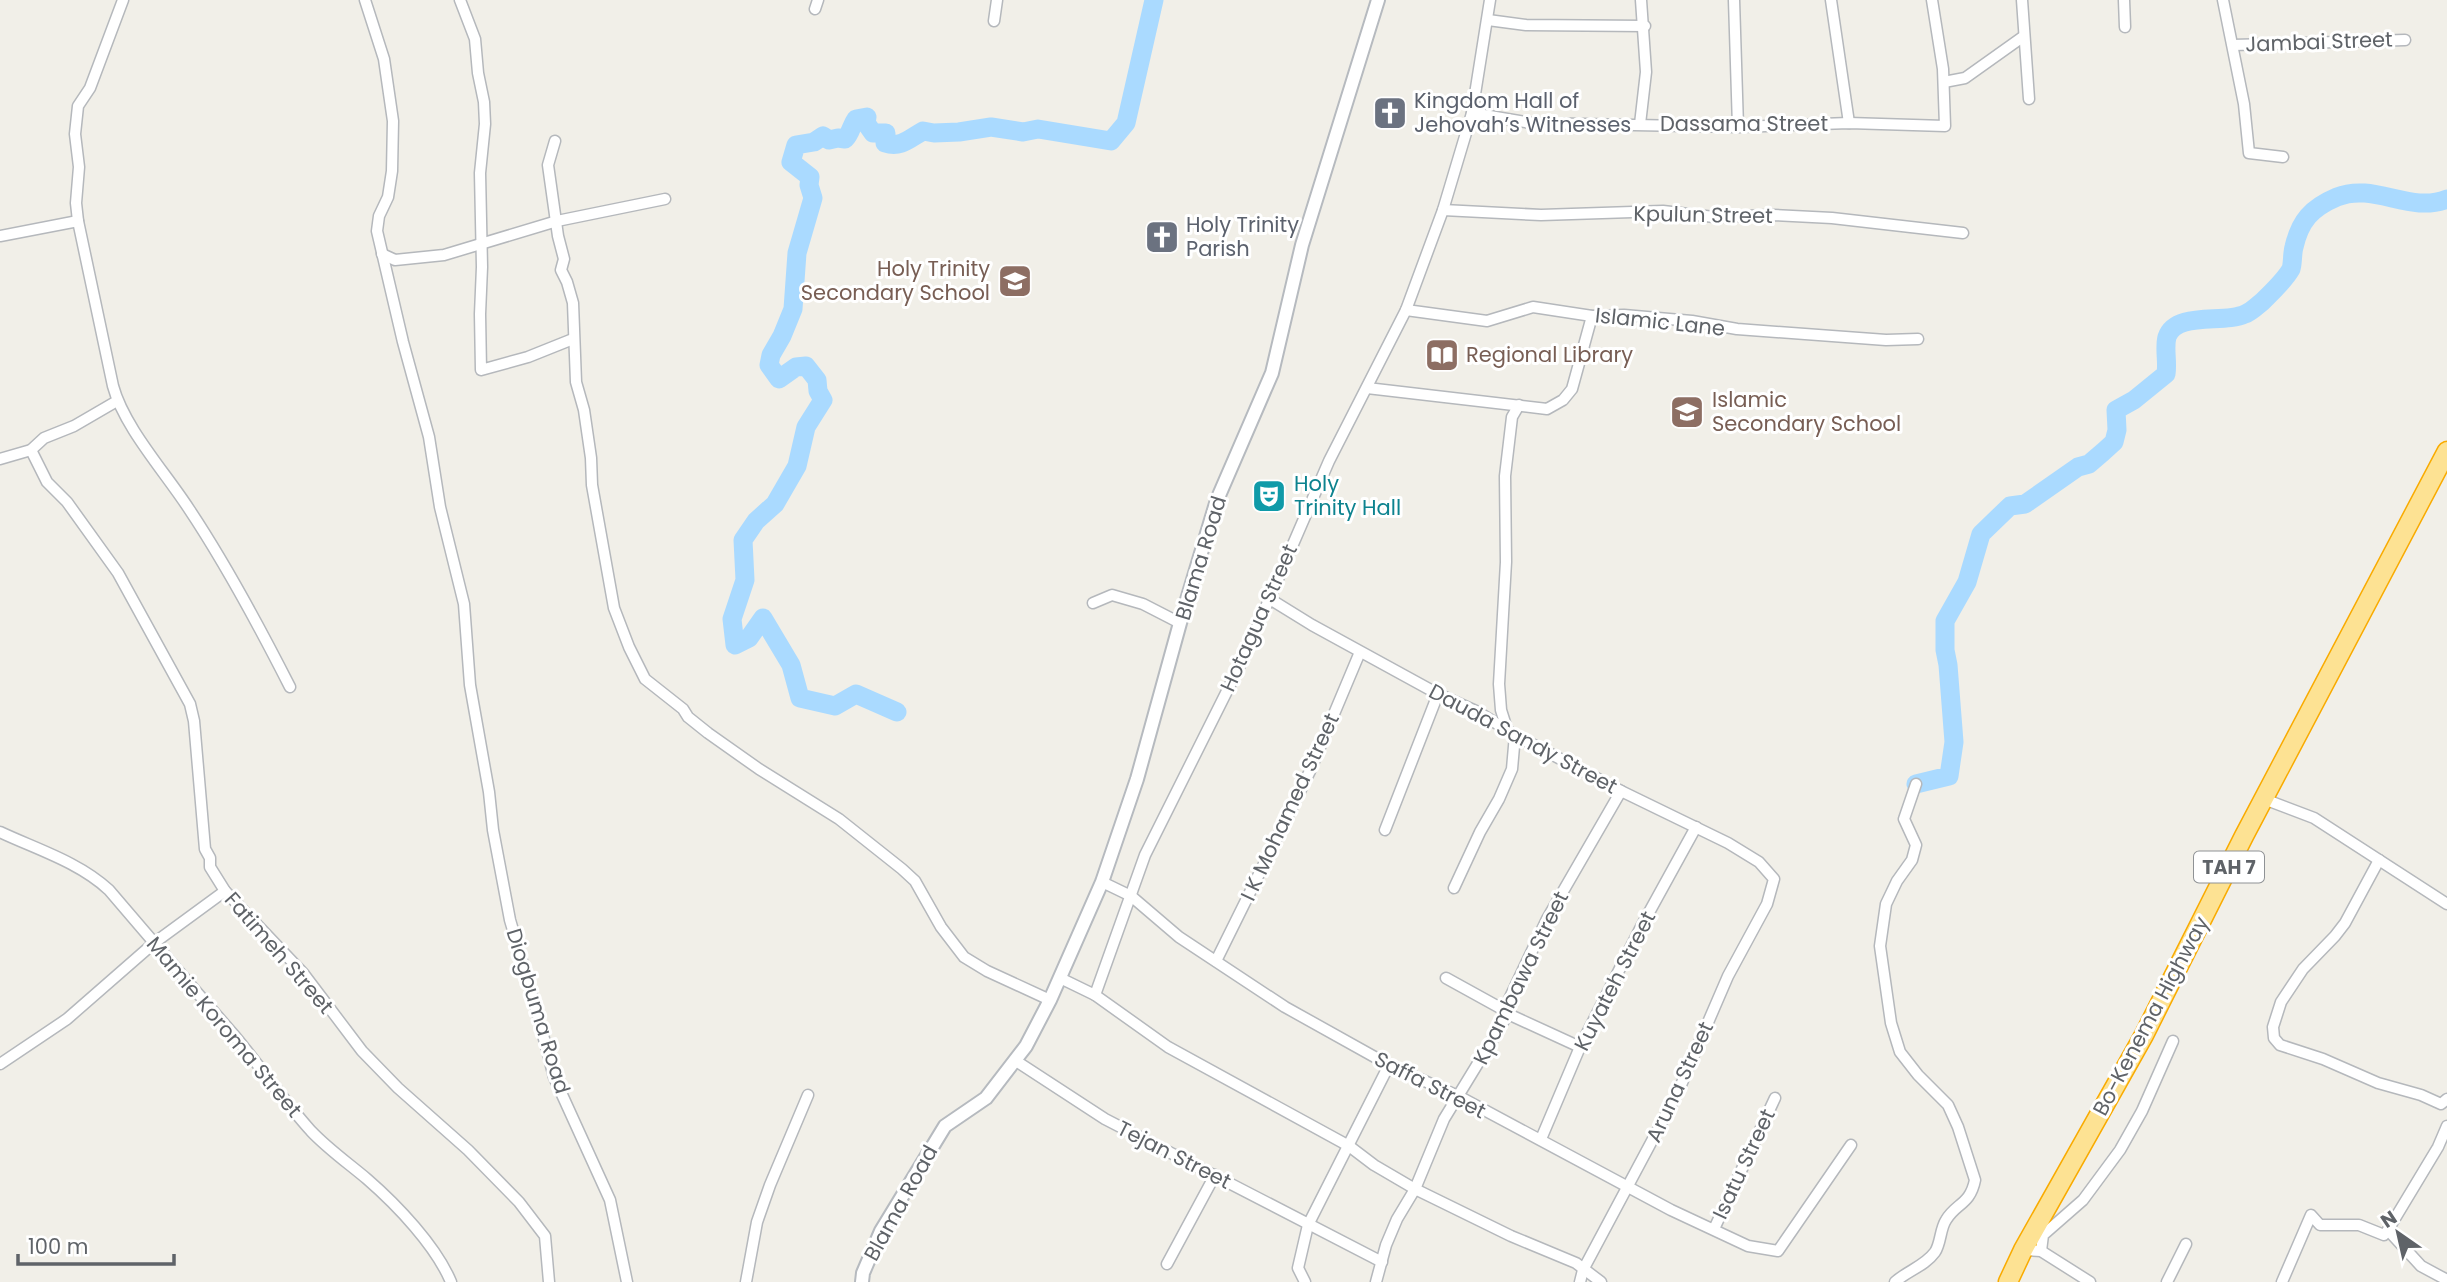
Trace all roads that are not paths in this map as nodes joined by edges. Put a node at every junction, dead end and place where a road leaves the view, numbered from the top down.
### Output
1 (123, 0) edge
2 (365, 0) edge
3 (460, 0) edge
4 (997, 0) edge
5 (1378, 0) edge
6 (1490, 0) edge
7 (1641, 0) edge
8 (1734, 0) edge
9 (1831, 0) edge
10 (1932, 0) edge
11 (2022, 0) edge
12 (2124, 0) edge
13 (2223, 0) edge
14 (1488, 20) junction
15 (994, 21) dead end
16 (1644, 26) junction
17 (2125, 27) dead end
18 (2024, 36) junction
19 (2405, 40) dead end
20 (2232, 45) junction
21 (1944, 82) junction
22 (2029, 99) dead end
23 (1472, 113) junction
24 (1849, 123) junction
25 (1640, 124) junction
26 (1738, 127) junction
27 (555, 141) dead end
28 (2283, 158) dead end
29 (666, 199) dead end
30 (1443, 210) junction
31 (557, 220) junction
32 (78, 221) junction
33 (1963, 233) dead end
34 (0, 236) edge
35 (480, 243) junction
36 (382, 254) junction
37 (1406, 310) junction
38 (1592, 316) junction
39 (573, 339) junction
40 (1918, 339) dead end
41 (1367, 388) junction
42 (117, 401) junction
43 (1519, 405) junction
44 (31, 450) junction
45 (2445, 457) edge
46 (0, 458) edge
47 (1270, 599) junction
48 (1093, 603) dead end
49 (1180, 623) junction
50 (1360, 652) junction
51 (289, 687) dead end
52 (1438, 694) junction
53 (1511, 732) junction
54 (1916, 784) dead end
55 (1621, 791) junction
56 (2264, 799) junction
57 (1696, 827) junction
58 (1385, 830) dead end
59 (0, 832) edge
60 (2379, 860) junction
61 (1774, 879) joint
62 (1102, 882) junction
63 (1454, 888) dead end
64 (225, 891) junction
65 (1131, 896) junction
66 (2447, 904) edge
67 (154, 943) junction
68 (1216, 961) junction
69 (1060, 978) junction
70 (1446, 978) dead end
71 (1095, 995) junction
72 (1050, 1000) junction
73 (1506, 1012) junction
74 (2173, 1041) dead end
75 (1580, 1047) junction
76 (1016, 1060) junction
77 (1, 1063) edge
78 (1389, 1065) junction
79 (808, 1095) dead end
80 (1460, 1097) junction
81 (1775, 1098) dead end
82 (2444, 1101) edge
83 (2447, 1115) edge
84 (2447, 1126) edge
85 (1541, 1139) junction
86 (1851, 1145) dead end
87 (1349, 1146) junction
88 (1215, 1175) junction
89 (1628, 1186) junction
90 (1415, 1189) junction
91 (1308, 1225) junction
92 (1714, 1229) junction
93 (2388, 1230) junction
94 (2186, 1244) dead end
95 (2032, 1250) junction
96 (1382, 1262) junction
97 (1167, 1264) dead end
98 (1583, 1270) junction
99 (2447, 1280) edge
100 (451, 1282) edge
101 (549, 1282) edge
102 (627, 1282) edge
103 (746, 1282) edge
104 (862, 1282) edge
105 (1305, 1282) edge
106 (1376, 1282) edge
107 (1580, 1282) edge
108 (1601, 1282) edge
109 (1895, 1282) edge
110 (2008, 1282) edge
111 (2090, 1282) edge
112 (2167, 1282) edge
113 (2282, 1282) edge

1 - 32 street
2 - 36 street, Diogbuma Road
3 - 35 street
4 - 15 street
5 - 49 street, Blama Road
6 - 14 street, Hotagua Street
7 - 16 street
8 - 26 street
9 - 24 street
10 - 21 street
11 - 18 street
12 - 17 street
13 - 20 street
14 - 16 street
14 - 23 street, Hotagua Street
16 - 25 street
18 - 21 street
18 - 22 street
19 - 20 street, Jambai Street
20 - 28 street
21 - 24 street, Dassama Street
23 - 25 street, Dassama Street
23 - 30 street, Hotagua Street
24 - 26 street, Dassama Street
25 - 26 street, Dassama Street
27 - 31 street
29 - 31 street
30 - 33 street, Kpulun Street
30 - 37 street, Hotagua Street
31 - 35 street
31 - 39 street
32 - 34 street
32 - 42 street
35 - 36 street
35 - 39 street
36 - 102 street, Diogbuma Road
37 - 38 street, Islamic Lane
37 - 41 street, Hotagua Street
38 - 40 street, Islamic Lane
38 - 43 street
39 - 72 street
41 - 43 street
41 - 47 street, Hotagua Street
42 - 44 street
42 - 51 street
43 - 53 street
44 - 46 street
44 - 64 street, Fatimeh Street
45 - 56 highway, Bo-Kenema Highway / TAH 7
47 - 50 street, Dauda Sandy Street
47 - 65 street, Hotagua Street
48 - 49 street
49 - 62 street, Blama Road
50 - 52 street, Dauda Sandy Street
50 - 68 street, I K Mohamed Street
52 - 53 street, Dauda Sandy Street
52 - 58 street
53 - 55 street, Dauda Sandy Street
53 - 63 street
54 - 109 street
55 - 57 street, Dauda Sandy Street
55 - 73 street, Kpambawa Street
56 - 60 street
56 - 95 highway, Bo-Kenema Highway / TAH 7
57 - 61 street, Dauda Sandy Street
57 - 75 street, Kuyateh Street
59 - 67 street, Mamie Koroma Street
60 - 66 street
60 - 82 street
61 - 89 street, Aruna Street
62 - 65 street, Saffa Street
62 - 69 street, Blama Road
64 - 67 street
64 - 101 street, Fatimeh Street
65 - 68 street, Saffa Street
65 - 71 street, Hotagua Street
67 - 77 street
67 - 100 street, Mamie Koroma Street
68 - 78 street, Saffa Street
69 - 71 street
69 - 72 street, Blama Road
70 - 73 street
71 - 87 street
72 - 76 street, Blama Road
73 - 75 street
73 - 80 street, Kpambawa Street
74 - 95 street
75 - 85 street, Kuyateh Street
76 - 88 street, Tejan Street
76 - 104 street, Blama Road
78 - 80 street, Saffa Street
78 - 87 street
79 - 103 street
80 - 85 street, Saffa Street
80 - 90 street, Kpambawa Street
81 - 92 street, Isatu Street
82 - 83 street
84 - 93 street
85 - 89 street, Saffa Street
86 - 92 street, Saffa Street
87 - 90 street
87 - 91 street
88 - 91 street, Tejan Street
88 - 97 street
89 - 92 street, Saffa Street
89 - 98 street, Aruna Street
90 - 96 street, Kpambawa Street
90 - 98 street
91 - 96 street, Tejan Street
91 - 105 street
93 - 99 street
93 - 113 street
94 - 112 street
95 - 110 highway, Bo-Kenema Highway / TAH 7
95 - 111 street
96 - 106 street, Kpambawa Street
98 - 107 street, Aruna Street
98 - 108 street

